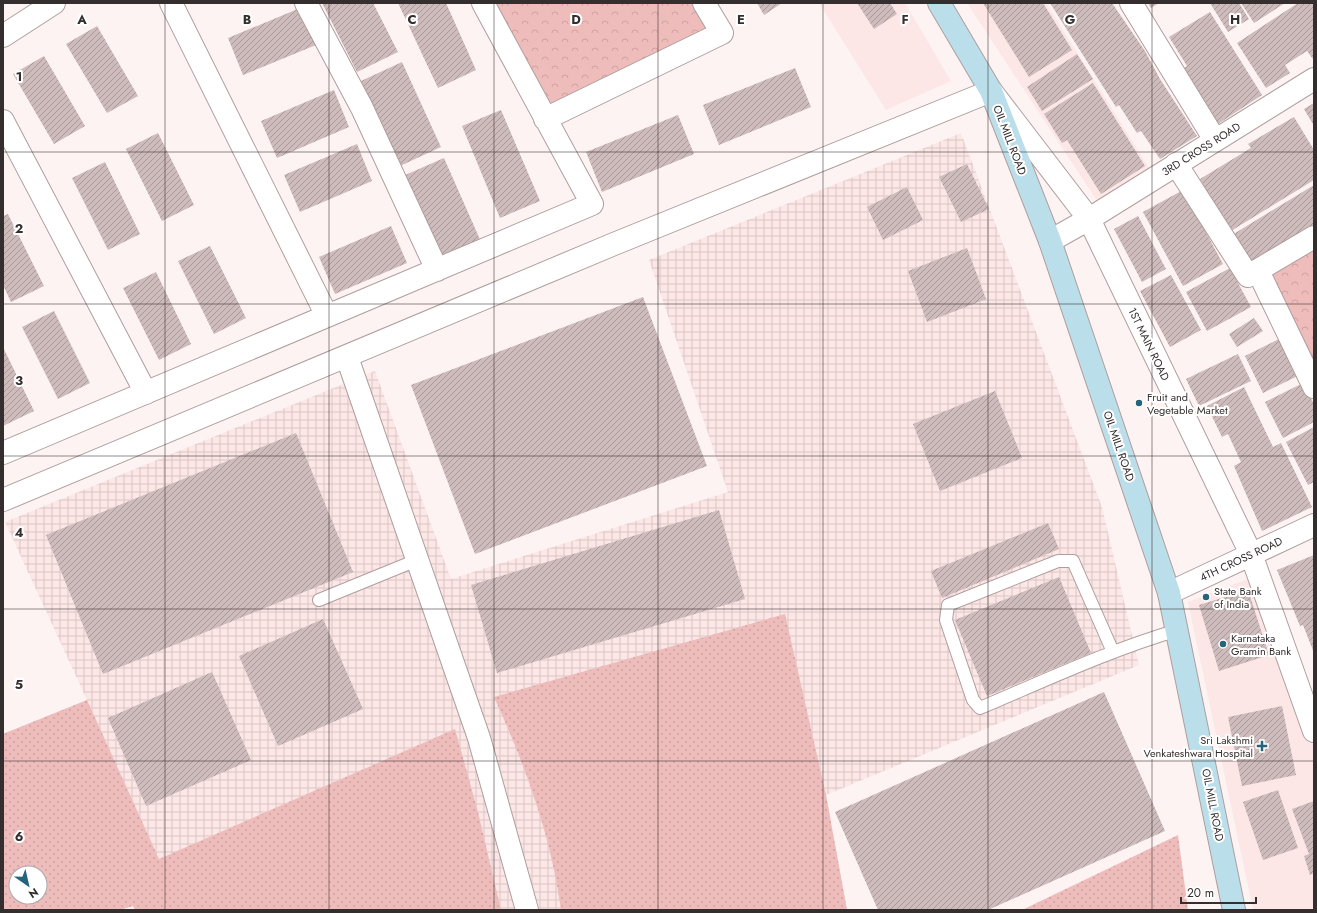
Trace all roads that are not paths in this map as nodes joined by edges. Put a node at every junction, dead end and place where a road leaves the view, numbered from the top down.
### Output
1 (54, 3) edge
2 (171, 3) edge
3 (306, 3) edge
4 (483, 3) edge
5 (704, 3) edge
6 (939, 3) edge
7 (1131, 3) edge
8 (3, 36) edge
9 (1314, 79) edge
10 (991, 90) junction
11 (544, 120) junction
12 (3, 122) edge
13 (1215, 140) junction
14 (1176, 164) junction
15 (1089, 219) junction
16 (1314, 237) edge
17 (1050, 241) junction
18 (437, 270) junction
19 (1258, 271) junction
20 (327, 316) junction
21 (347, 357) junction
22 (1314, 387) edge
23 (146, 393) junction
24 (3, 453) edge
25 (3, 500) edge
26 (1314, 525) edge
27 (1251, 554) junction
28 (418, 560) junction
29 (1169, 593) junction
30 (319, 600) dead end
31 (1178, 630) junction
32 (1114, 652) junction
33 (1314, 731) edge
34 (527, 910) edge
35 (1234, 910) edge

1 - 8 street
2 - 20 street
3 - 18 street
4 - 11 street
5 - 11 street
6 - 10 main road, OIL MILL ROAD
7 - 13 street
9 - 13 street, 3RD CROSS ROAD
10 - 15 street, 1ST MAIN ROAD
10 - 17 main road, OIL MILL ROAD
10 - 21 street
11 - 18 street
12 - 23 street
13 - 14 street, 3RD CROSS ROAD
14 - 15 street, 3RD CROSS ROAD
14 - 19 street
15 - 17 street, 3RD CROSS ROAD
15 - 27 street, 1ST MAIN ROAD
16 - 19 street
17 - 29 main road, OIL MILL ROAD
18 - 20 street
19 - 22 street
20 - 23 street
21 - 25 street
21 - 28 street
23 - 24 street
26 - 27 street, 4TH CROSS ROAD
27 - 29 street, 4TH CROSS ROAD
27 - 33 street, 1ST MAIN ROAD
28 - 30 lane
28 - 34 street
29 - 31 main road, OIL MILL ROAD
31 - 32 lane
31 - 35 main road, OIL MILL ROAD
32 - 32 lane

